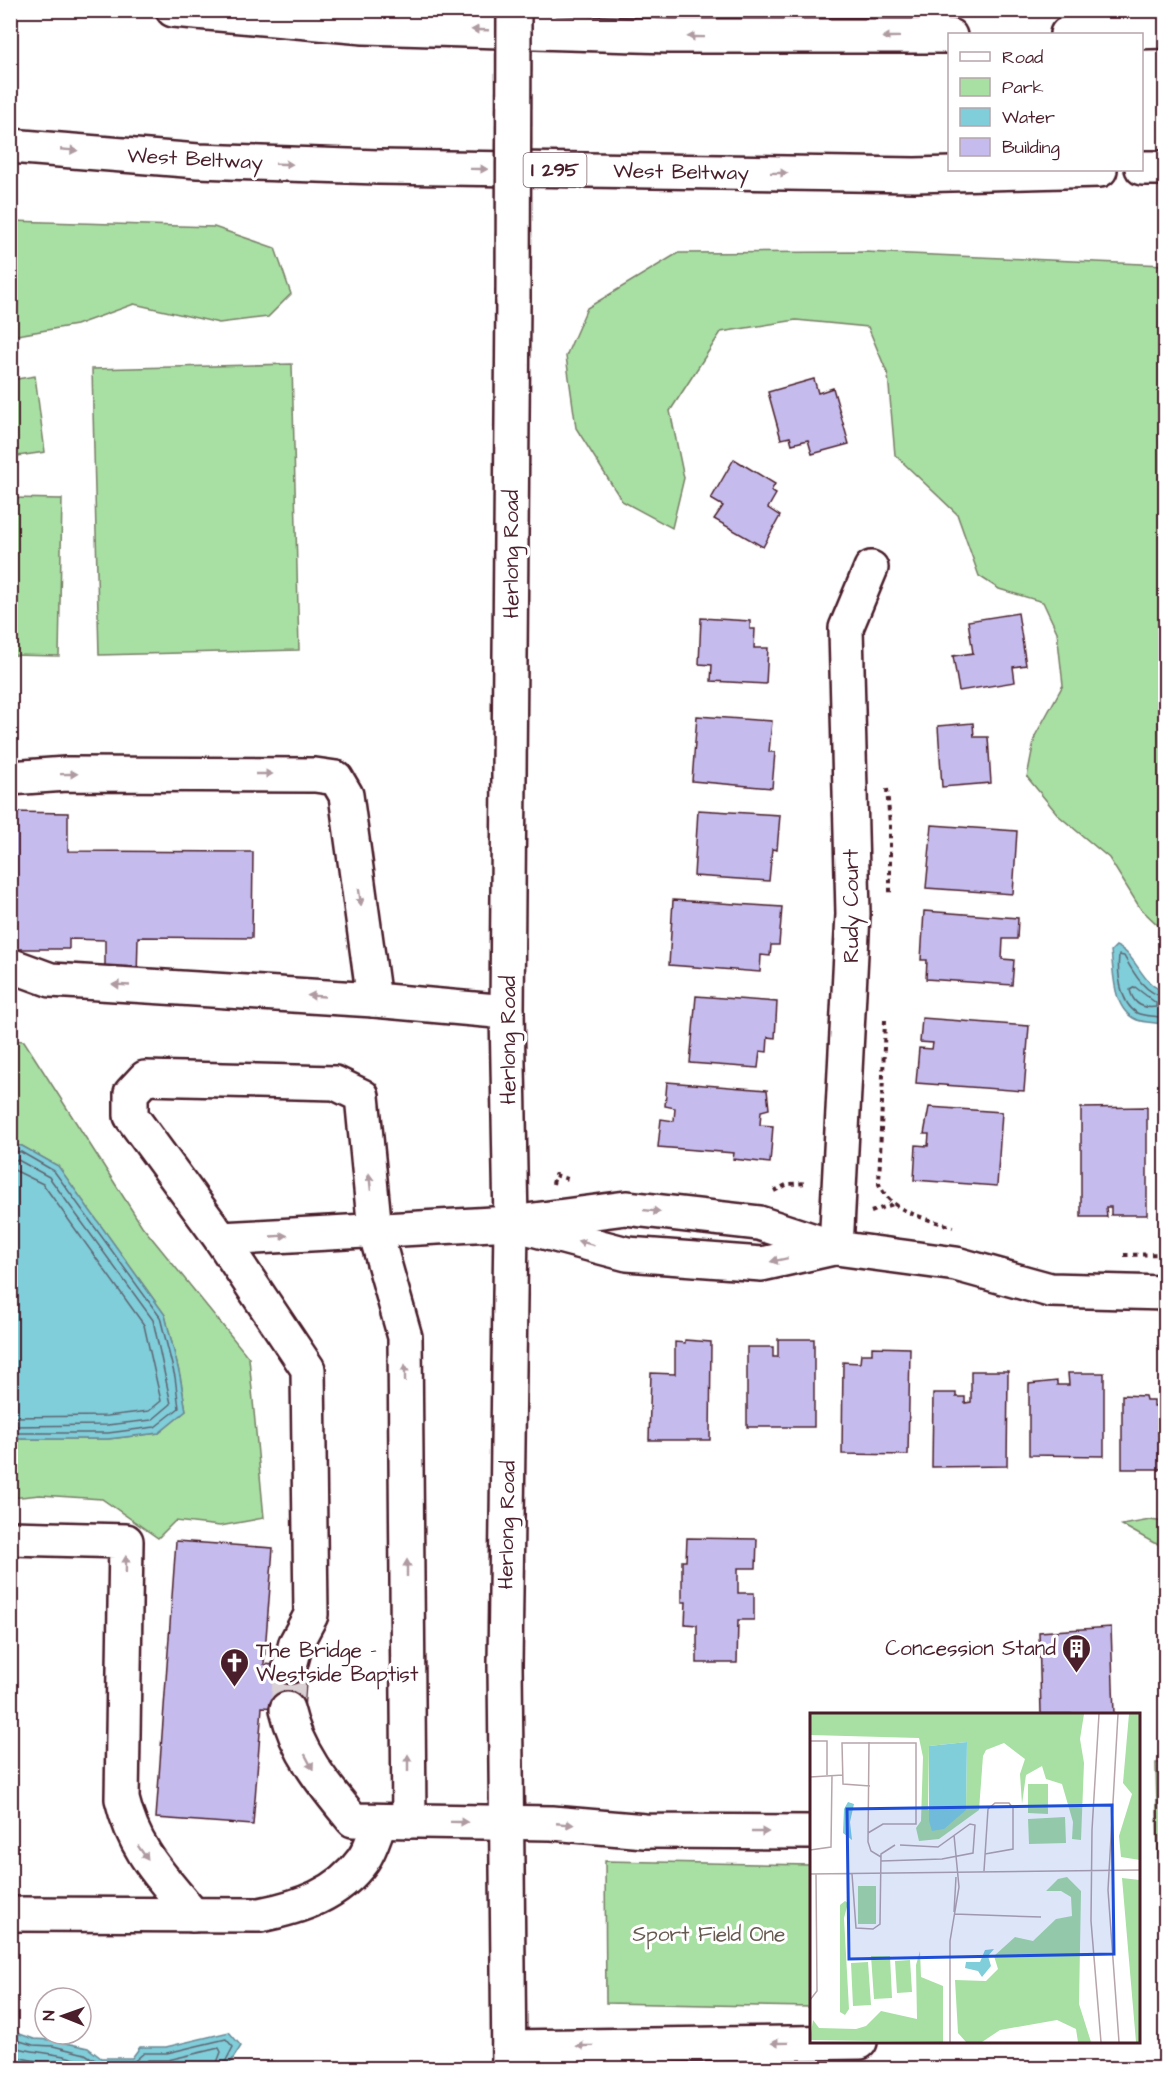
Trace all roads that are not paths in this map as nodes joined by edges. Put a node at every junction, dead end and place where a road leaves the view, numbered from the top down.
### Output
1 (172, 10) edge
2 (514, 10) edge
3 (1166, 31) edge
4 (1100, 33) edge
5 (948, 36) edge
6 (10, 146) edge
7 (1143, 168) edge
8 (1166, 168) edge
9 (1063, 171) edge
10 (871, 568) dead end
11 (10, 778) edge
12 (10, 965) edge
13 (374, 1000) junction
14 (507, 1012) junction
15 (511, 1223) junction
16 (375, 1231) junction
17 (221, 1239) junction
18 (836, 1248) junction
19 (1166, 1293) edge
20 (10, 1538) edge
21 (290, 1666) tunnel mouth
22 (287, 1709) tunnel mouth
23 (394, 1821) junction
24 (507, 1823) junction
25 (810, 1832) edge
26 (10, 1914) edge
27 (193, 1916) junction
28 (838, 2043) edge
29 (509, 2058) edge

5 -> 1 main road
2 - 14 main road, Herlong Road, bridge
3 - 4 main road
6 -> 9 main road, West Beltway / I 295
7 - 8 main road
10 - 18 main road, Rudy Court
11 -> 13 main road
13 -> 12 main road
13 - 14 main road
14 - 15 main road, Herlong Road
15 - 16 main road
15 -> 18 main road
18 -> 15 main road
15 - 24 main road, Herlong Road
17 -> 16 main road
16 -> 17 main road
23 -> 16 main road
17 - 21 main road
18 - 19 main road
20 - 27 main road
22 -> 23 main road
23 -> 24 main road
23 - 27 main road
24 -> 25 main road
24 - 29 main road, Herlong Road
26 - 27 main road
28 -> 29 main road

